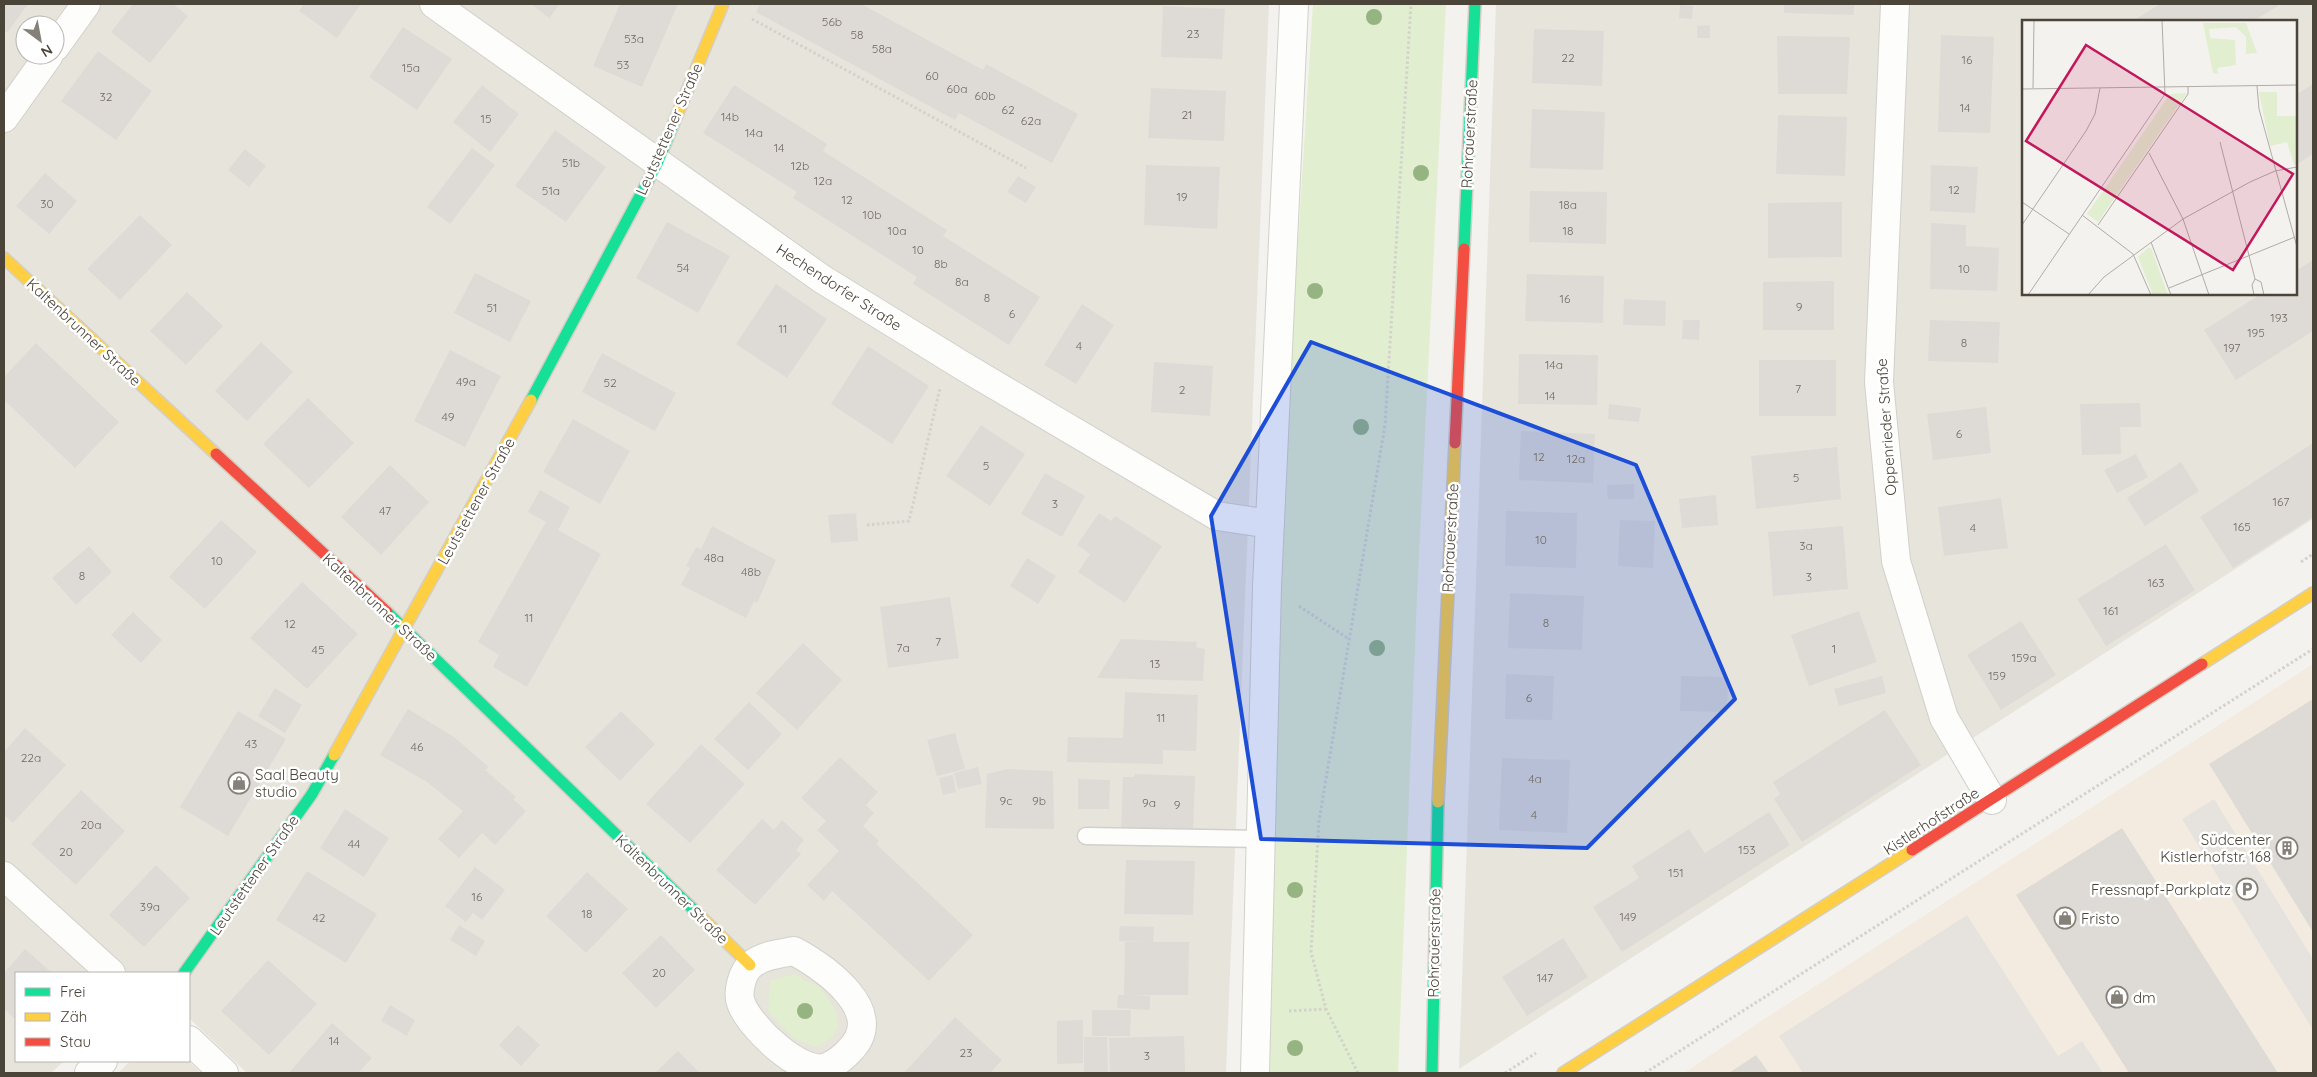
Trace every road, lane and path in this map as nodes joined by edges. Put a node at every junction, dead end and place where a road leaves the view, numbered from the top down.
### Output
1 (86, 4) edge
2 (434, 4) edge
3 (722, 4) edge
4 (1294, 4) edge
5 (1411, 4) edge
6 (1475, 4) edge
7 (1895, 4) edge
8 (65, 33) edge
9 (42, 65) edge
10 (4, 118) edge
11 (657, 164) junction
12 (1026, 168) dead end
13 (4, 258) edge
14 (947, 356) junction
15 (1270, 524) junction
16 (867, 525) dead end
17 (1267, 586) junction
18 (2313, 593) edge
19 (405, 629) junction
20 (1349, 639) junction
21 (2313, 649) edge
22 (1992, 800) junction
23 (1086, 836) dead end
24 (1261, 839) junction
25 (4, 876) edge
26 (750, 965) junction
27 (110, 972) edge
28 (185, 972) edge
29 (1326, 1009) junction
30 (1258, 1013) junction
31 (190, 1041) edge
32 (102, 1062) edge
33 (89, 1073) edge
34 (224, 1073) edge
35 (1255, 1073) edge
36 (1358, 1073) edge
37 (1432, 1073) edge
38 (1563, 1073) edge
39 (1645, 1073) edge

1 - 8 street
2 - 11 street, Hechendorfer Straße
3 - 11 street, Leutstettener Straße
3 - 12 path
4 - 15 street
5 - 20 path
6 - 37 street, Rohrauerstraße
7 - 22 street, Oppenrieder Straße
9 - 10 street
11 - 14 street, Hechendorfer Straße
11 - 19 street, Leutstettener Straße
13 - 19 street, Kaltenbrunner Straße
14 - 15 street, Hechendorfer Straße
14 - 16 path
15 - 17 street
17 - 20 path
17 - 24 street
18 - 22 street, Kistlerhofstraße
19 - 26 street, Kaltenbrunner Straße
19 - 28 street, Leutstettener Straße
20 - 29 path
21 - 39 path
22 - 38 street, Kistlerhofstraße
23 - 24 lane
24 - 30 street
25 - 27 street
26 - 26 street
29 - 30 path
29 - 36 path
30 - 35 street
31 - 34 street
32 - 33 street

